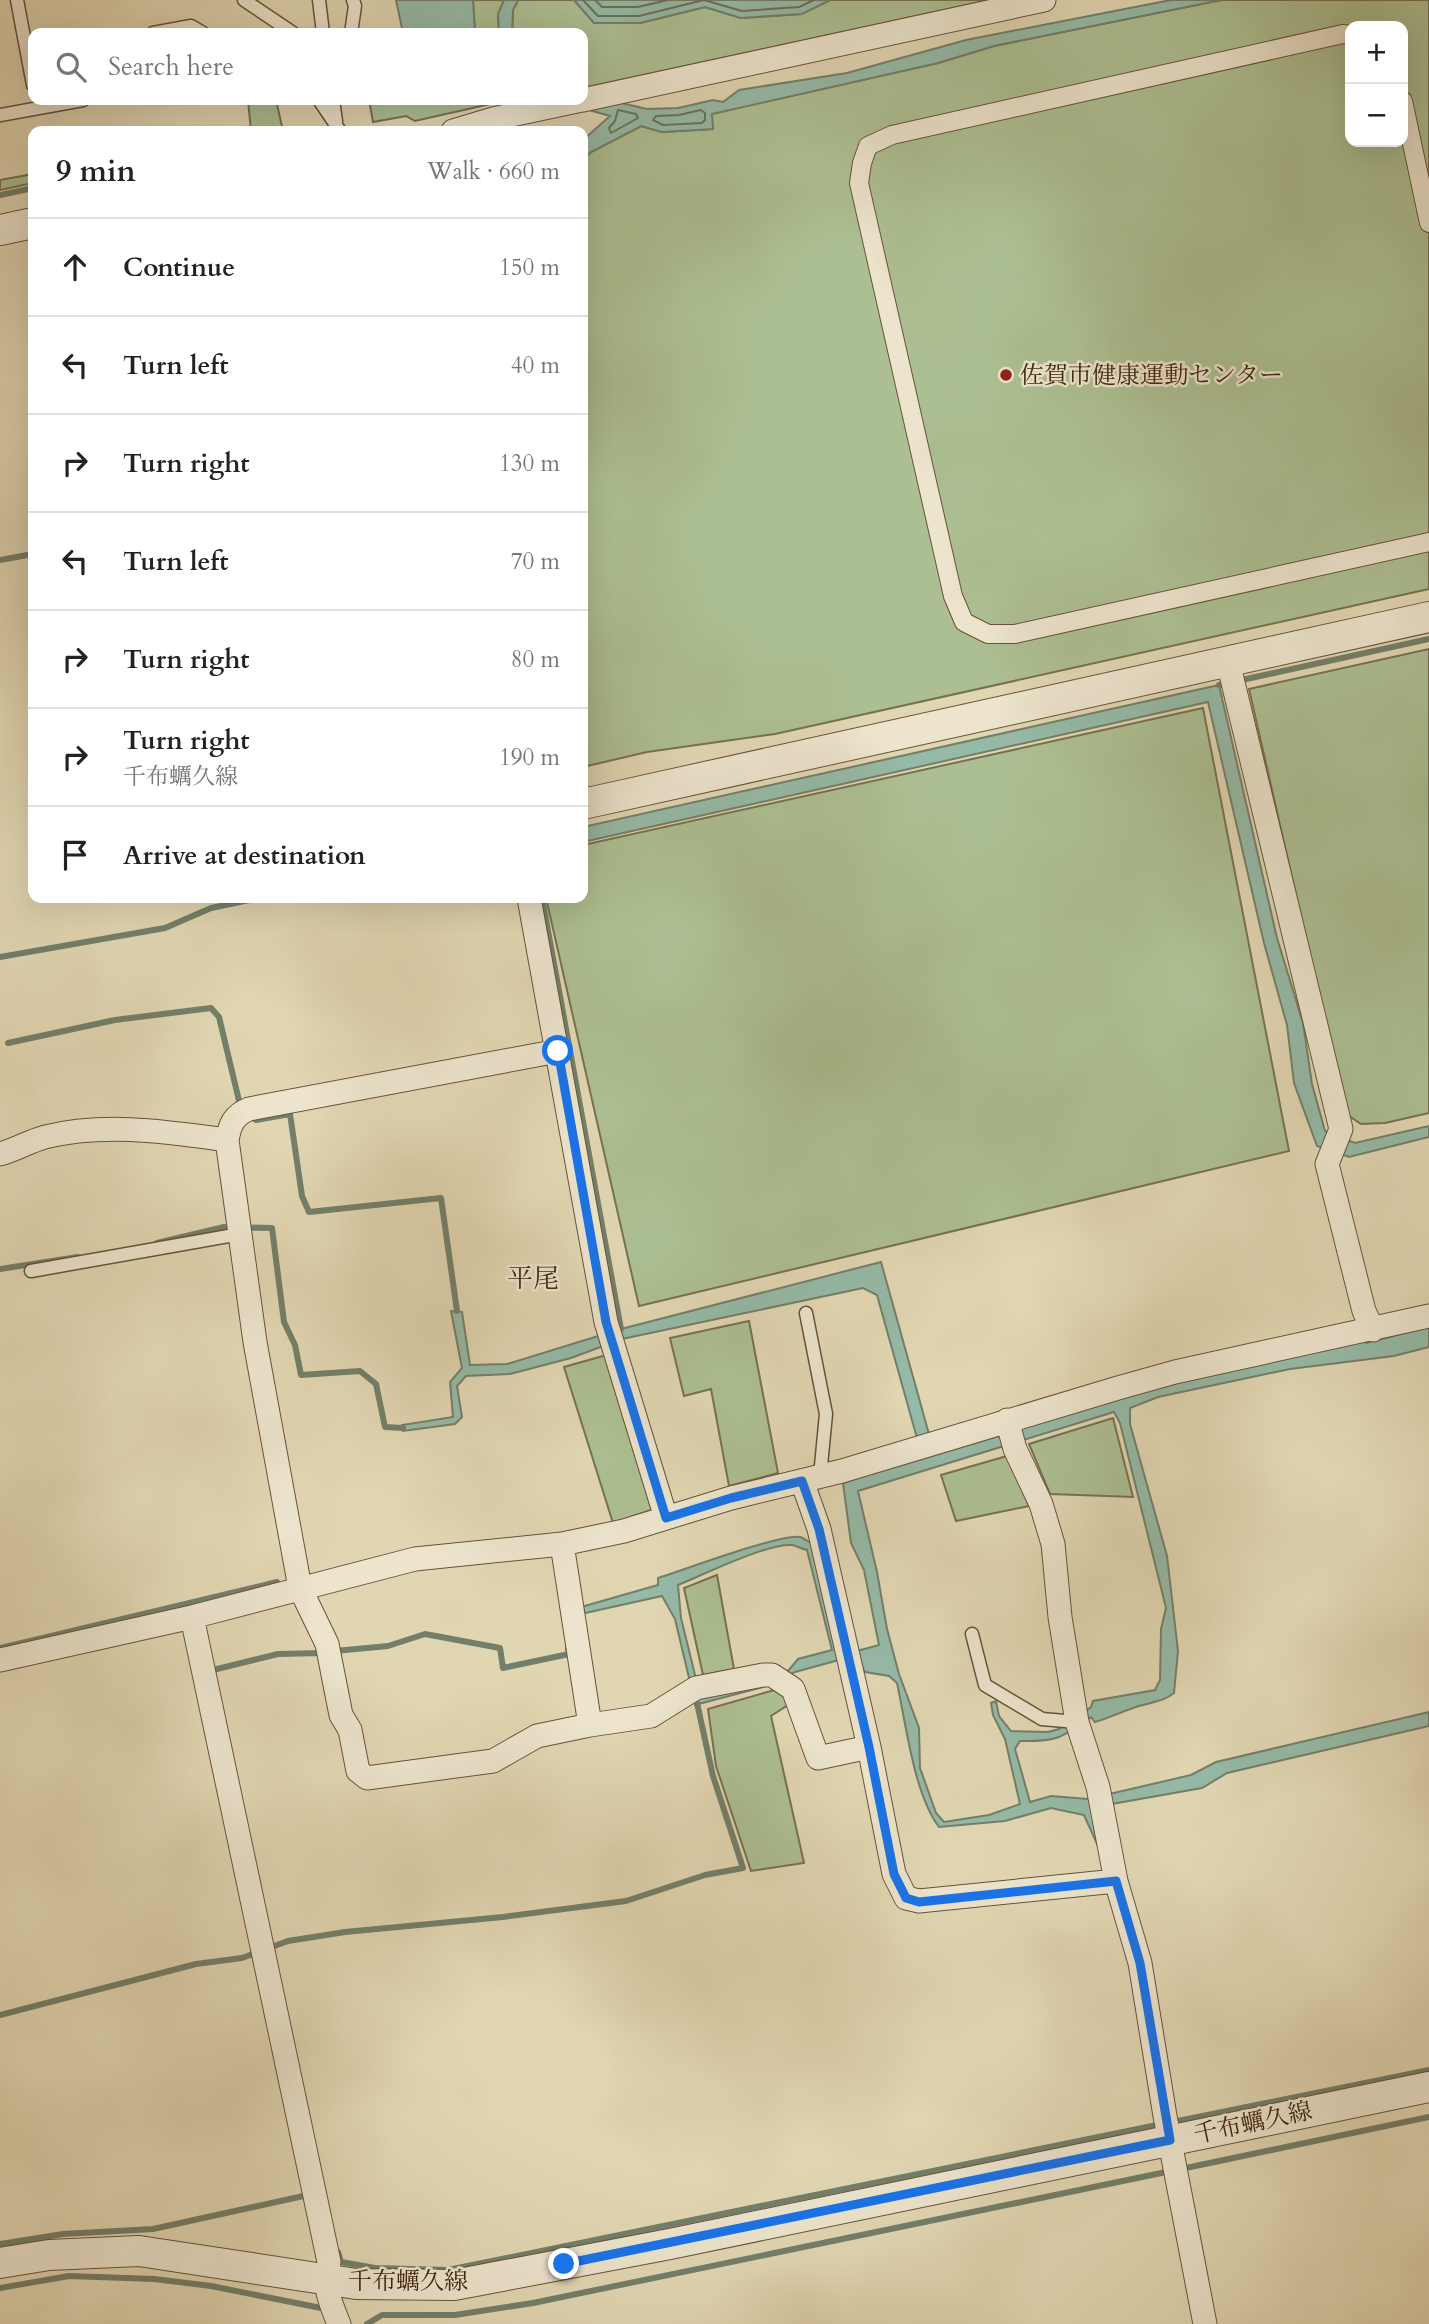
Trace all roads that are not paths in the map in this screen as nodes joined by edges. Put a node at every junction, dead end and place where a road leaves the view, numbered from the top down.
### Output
1 (17, 0) edge
2 (244, 0) edge
3 (319, 0) edge
4 (354, 0) edge
5 (1044, 0) edge
6 (286, 28) edge
7 (322, 28) edge
8 (352, 28) edge
9 (1345, 34) edge
10 (28, 58) edge
11 (588, 98) edge
12 (34, 105) edge
13 (323, 105) edge
14 (334, 105) edge
15 (341, 105) edge
16 (558, 105) edge
17 (0, 115) edge
18 (1408, 124) edge
19 (338, 126) edge
20 (339, 126) edge
21 (339, 126) edge
22 (470, 126) edge
23 (1429, 223) edge
24 (28, 224) edge
25 (0, 230) edge
26 (1429, 542) edge
27 (1429, 617) edge
28 (1231, 675) junction
29 (588, 803) edge
30 (530, 903) edge
31 (558, 1051) junction
32 (227, 1140) junction
33 (0, 1154) edge
34 (239, 1227) junction
35 (31, 1271) dead end
36 (806, 1313) dead end
37 (1429, 1316) edge
38 (1373, 1329) junction
39 (1007, 1420) junction
40 (811, 1479) junction
41 (666, 1518) junction
42 (562, 1544) junction
43 (300, 1588) junction
44 (192, 1617) junction
45 (972, 1634) dead end
46 (0, 1660) edge
47 (1074, 1721) junction
48 (590, 1724) junction
49 (869, 1747) junction
50 (1116, 1881) junction
51 (1429, 2087) edge
52 (1171, 2145) junction
53 (0, 2263) edge
54 (326, 2279) junction
55 (339, 2324) edge
56 (1205, 2324) edge

1 - 10 lane
2 - 6 lane
3 - 7 lane
4 - 8 lane
5 - 11 street
9 - 26 street
12 - 17 lane
13 - 19 lane
14 - 20 lane
15 - 21 lane
16 - 22 street
18 - 23 street
24 - 25 street
27 - 28 street
28 - 29 street
28 - 38 street
30 - 31 street
31 - 32 street
31 - 41 street
32 - 33 street
32 - 34 street
34 - 35 lane
34 - 43 street
36 - 40 lane
37 - 38 street
38 - 39 street
39 - 40 street
39 - 47 street
40 - 41 street
40 - 49 street
41 - 42 street
42 - 43 street
42 - 48 street
43 - 44 street
43 - 48 street
44 - 46 street
44 - 54 street
45 - 47 lane
47 - 50 street
48 - 49 street
49 - 50 street
50 - 52 street
51 - 52 street, 千布蠣久線
52 - 54 street, 千布蠣久線
52 - 56 street
53 - 54 street, 千布蠣久線
54 - 55 street

